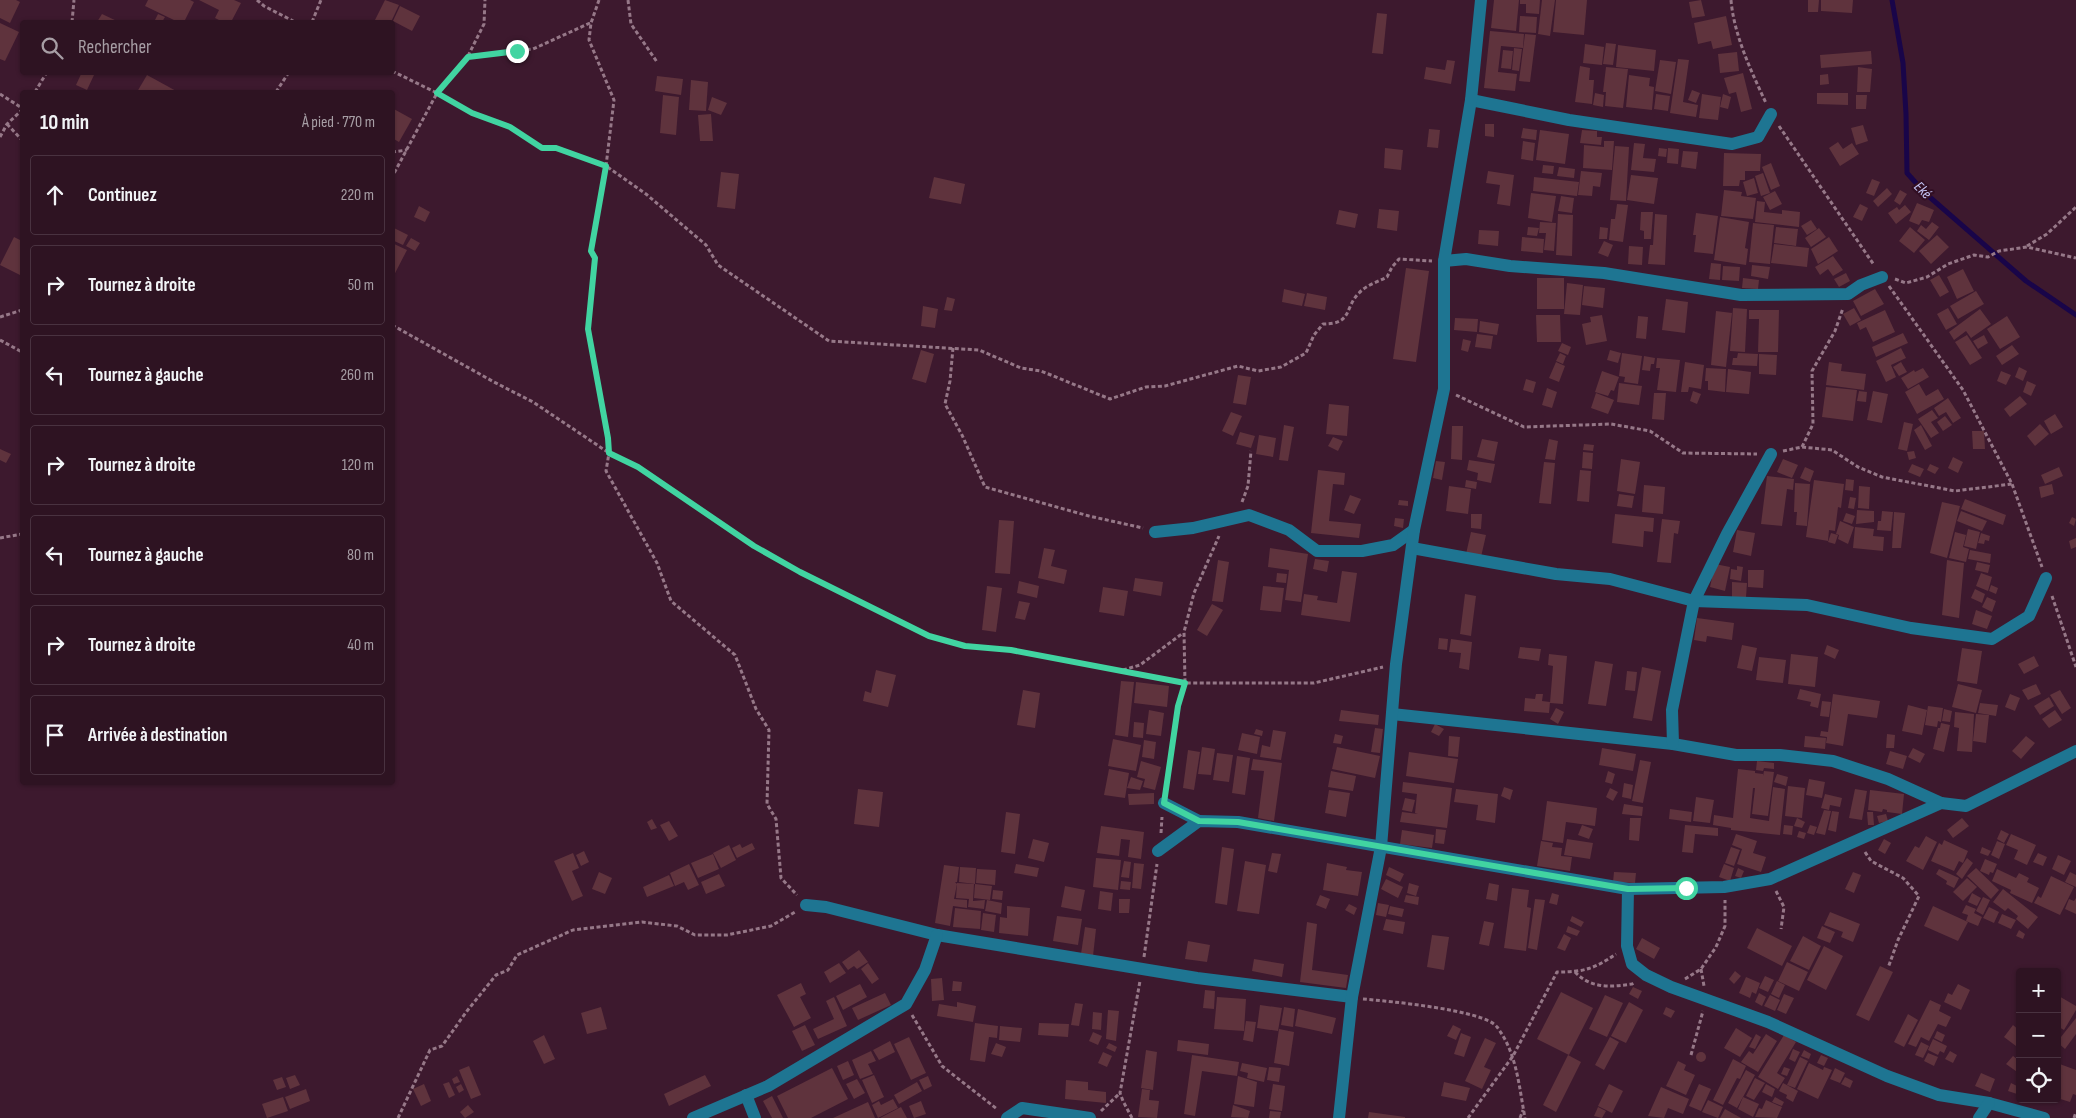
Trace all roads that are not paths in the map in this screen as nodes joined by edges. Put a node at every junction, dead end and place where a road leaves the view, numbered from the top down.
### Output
1 (1482, 0) edge
2 (1471, 100) junction
3 (1771, 114) road end
4 (1444, 261) junction
5 (1882, 277) road end
6 (1771, 454) road end
7 (1414, 530) junction
8 (1155, 532) road end
9 (1412, 548) junction
10 (2046, 578) road end
11 (1694, 601) junction
12 (1392, 714) junction
13 (1673, 744) junction
14 (2076, 751) edge
15 (1164, 803) road end
16 (1941, 803) junction
17 (1199, 821) junction
18 (1381, 846) junction
19 (1158, 851) road end
20 (1628, 889) junction
21 (806, 905) road end
22 (937, 935) junction
23 (1352, 997) junction
24 (746, 1095) junction
25 (1989, 1103) junction
26 (1094, 1116) edge
27 (693, 1118) edge
28 (755, 1118) edge
29 (1007, 1118) edge
30 (1340, 1118) edge
31 (1980, 1118) edge
32 (2044, 1118) edge

1 - 2 street
2 - 3 street
2 - 4 street
4 - 5 street
4 - 7 street
6 - 11 street
7 - 8 street
7 - 9 street
9 - 11 street
9 - 12 street
10 - 11 street
11 - 13 street
12 - 13 street
12 - 18 street
13 - 16 street
14 - 16 street
15 - 17 street
16 - 20 street
17 - 18 street
17 - 19 street
18 - 20 street
18 - 23 street
20 - 25 street
21 - 22 street
22 - 23 street
22 - 24 street
23 - 30 street
24 - 27 street
24 - 28 street
25 - 31 street
25 - 32 street
26 - 29 street

